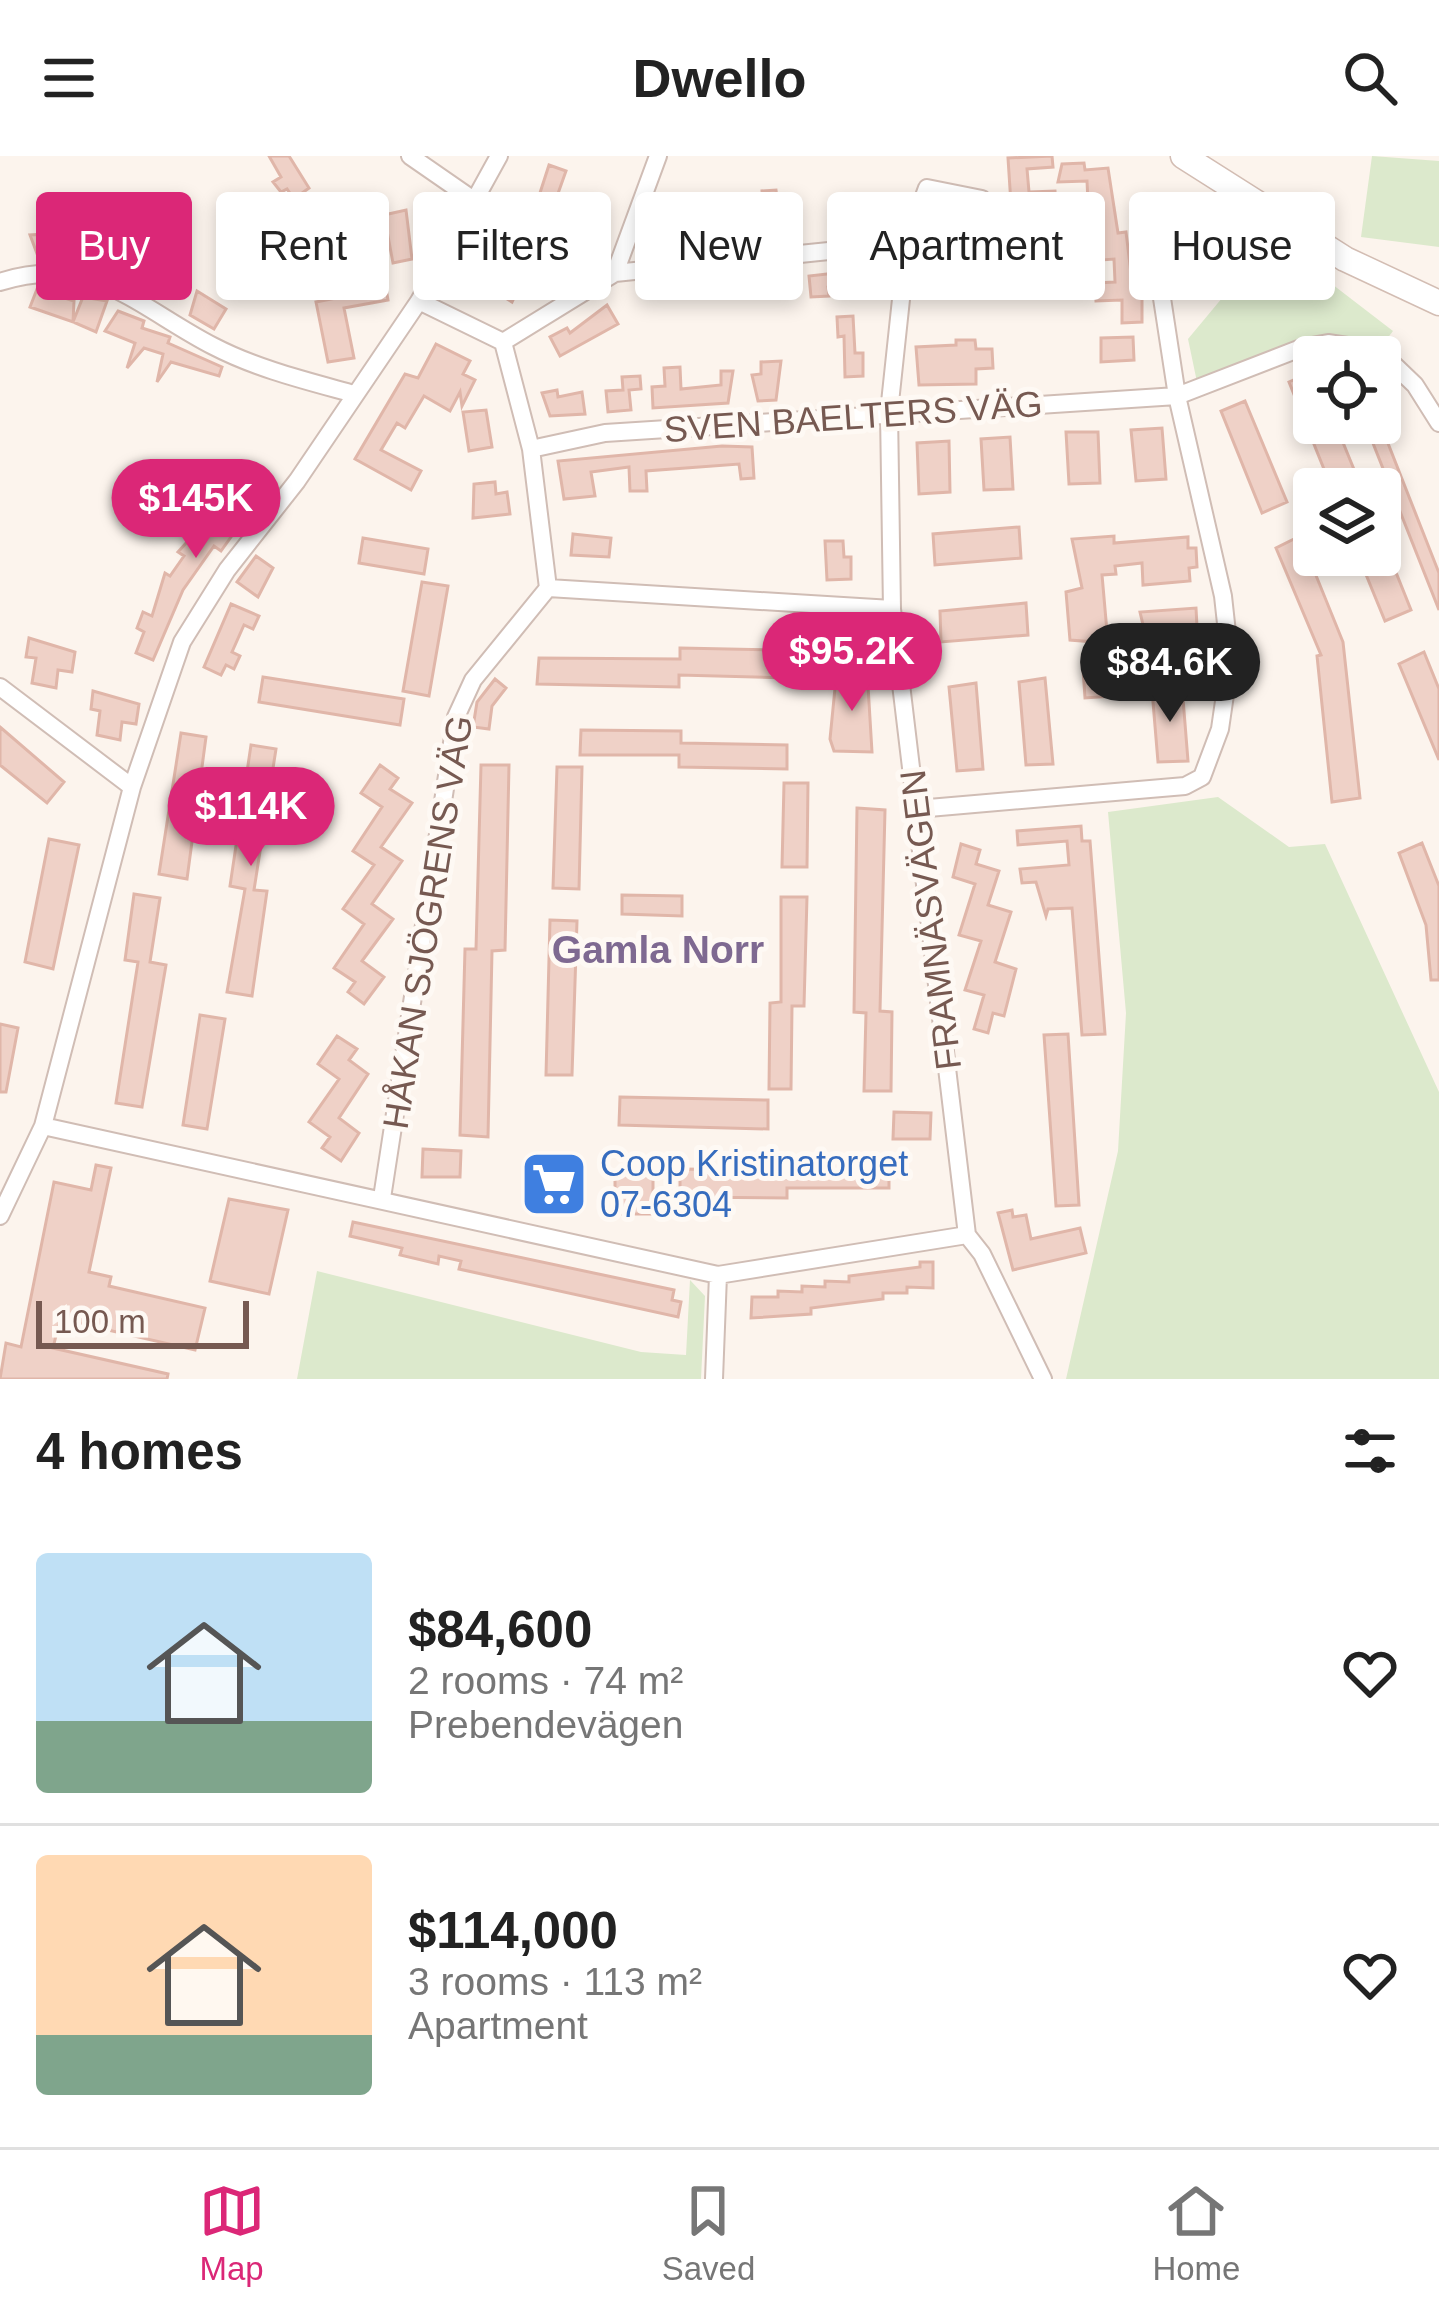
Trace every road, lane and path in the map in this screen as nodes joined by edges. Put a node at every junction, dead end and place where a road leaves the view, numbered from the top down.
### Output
1 (410, 156) edge
2 (499, 156) edge
3 (658, 156) edge
4 (1183, 156) edge
5 (461, 192) edge
6 (480, 192) edge
7 (910, 236) joint
8 (827, 246) edge
9 (615, 273) junction
10 (0, 282) edge
11 (902, 300) edge
12 (1162, 300) edge
13 (418, 301) joint
14 (1439, 303) edge
15 (503, 342) junction
16 (354, 394) junction
17 (1177, 396) junction
18 (889, 412) junction
19 (1439, 423) edge
20 (531, 449) junction
21 (548, 588) junction
22 (892, 609) junction
23 (0, 687) edge
24 (132, 787) junction
25 (916, 809) junction
26 (44, 1126) junction
27 (382, 1198) junction
28 (0, 1216) edge
29 (967, 1235) junction
30 (718, 1275) junction
31 (714, 1379) edge
32 (1043, 1379) edge

1 - 5 street
2 - 6 street
3 - 9 street
4 - 14 main road
7 - 7 street
8 - 9 street
9 - 15 street
10 - 16 street
11 - 18 street, FRAMNÄSVÄGEN
12 - 17 street
13 - 15 street
13 - 16 street
15 - 20 street
16 - 24 street
17 - 18 street, SVEN BAELTERS VÄG
17 - 19 street, SVEN BAELTERS VÄG
17 - 25 street
18 - 20 street, SVEN BAELTERS VÄG
18 - 22 street, FRAMNÄSVÄGEN
20 - 21 street
21 - 22 street
21 - 27 street, HÅKAN SJÖGRENS VÄG
22 - 25 street, FRAMNÄSVÄGEN
23 - 24 street
24 - 26 street
25 - 29 street, FRAMNÄSVÄGEN
26 - 27 street
26 - 28 street
27 - 30 street
29 - 30 street
29 - 32 street, FRAMNÄSVÄGEN
30 - 31 street

